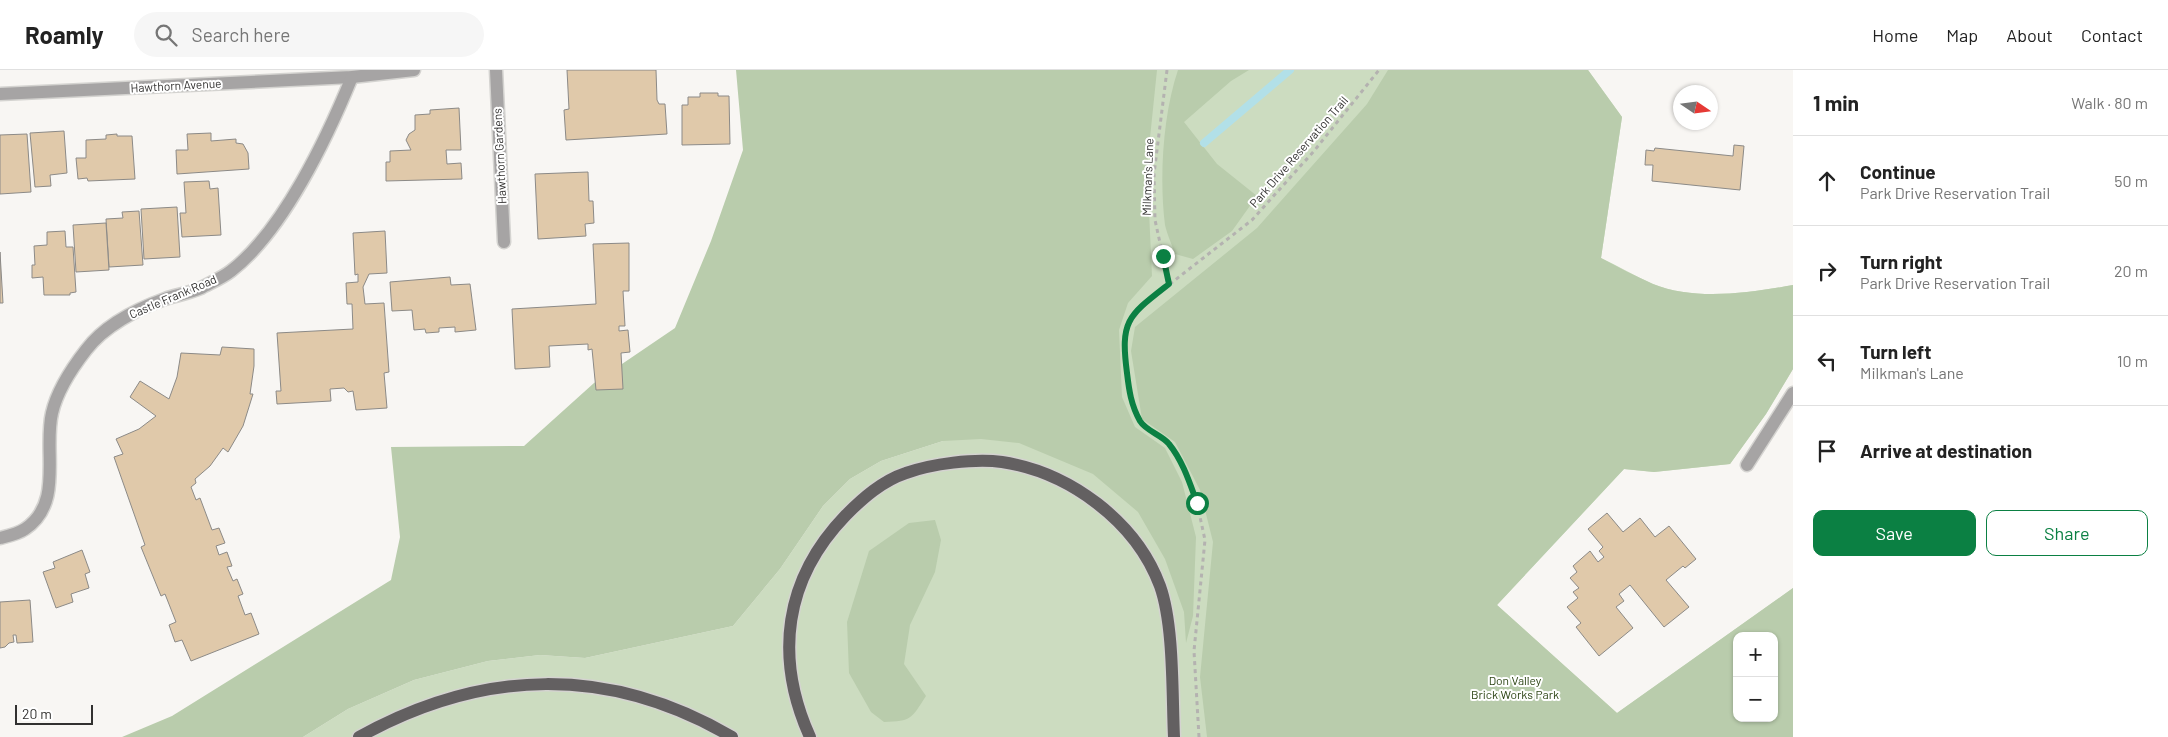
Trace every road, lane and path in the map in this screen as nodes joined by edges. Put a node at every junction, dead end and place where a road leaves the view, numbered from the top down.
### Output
1 (414, 70) edge
2 (496, 70) edge
3 (1167, 70) edge
4 (1378, 70) edge
5 (352, 77) junction
6 (0, 94) edge
7 (504, 242) dead end
8 (1169, 284) junction
9 (1793, 393) edge
10 (1747, 465) dead end
11 (0, 538) edge
12 (360, 737) edge
13 (732, 737) edge
14 (810, 737) edge
15 (1174, 737) edge
16 (1199, 737) edge

1 - 5 street
2 - 7 street, Hawthorn Gardens
3 - 8 path, Milkman's Lane
4 - 8 path, Park Drive Reservation Trail
5 - 6 street, Hawthorn Avenue
5 - 11 street, Castle Frank Road
8 - 16 path, Park Drive Reservation Trail
9 - 10 street
12 - 13 main road
14 - 15 main road

